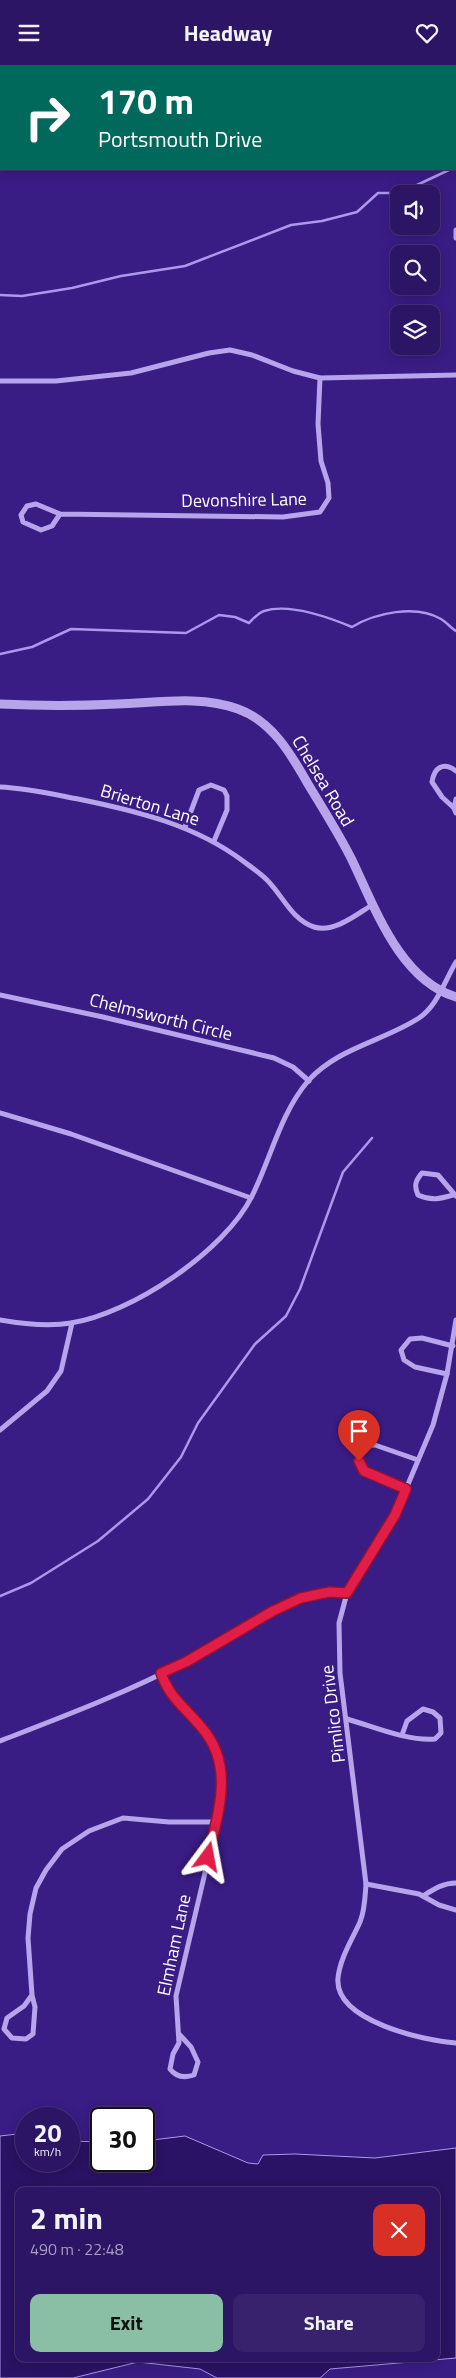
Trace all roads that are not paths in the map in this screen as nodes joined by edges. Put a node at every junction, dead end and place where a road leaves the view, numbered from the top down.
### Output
1 (456, 230) edge
2 (456, 238) edge
3 (456, 375) edge
4 (320, 378) junction
5 (0, 381) edge
6 (60, 515) junction
7 (0, 704) edge
8 (456, 771) edge
9 (0, 787) edge
10 (456, 799) edge
11 (455, 811) edge
12 (185, 827) junction
13 (214, 841) junction
14 (372, 905) junction
15 (456, 962) edge
16 (441, 992) junction
17 (0, 995) edge
18 (456, 997) edge
19 (309, 1081) junction
20 (0, 1113) edge
21 (454, 1195) edge
22 (251, 1198) junction
23 (0, 1320) edge
24 (456, 1320) edge
25 (72, 1323) junction
26 (453, 1346) junction
27 (447, 1374) junction
28 (0, 1430) edge
29 (418, 1460) junction
30 (406, 1489) junction
31 (347, 1593) junction
32 (161, 1673) junction
33 (347, 1719) junction
34 (402, 1735) junction
35 (0, 1741) edge
36 (216, 1822) junction
37 (456, 1883) edge
38 (366, 1884) junction
39 (424, 1896) junction
40 (456, 1910) edge
41 (32, 1995) junction
42 (179, 2034) junction
43 (456, 2043) edge

1 - 2 street
3 - 4 street
4 - 5 street
4 - 6 street, Devonshire Lane
6 - 6 street, Devonshire Lane
7 - 14 street, Chelsea Road
8 - 11 street
9 - 12 street, Brierton Lane
10 - 11 street
12 - 13 street, Brierton Lane
12 - 13 street
13 - 14 street, Brierton Lane
14 - 16 street, Chelsea Road
15 - 16 street
16 - 18 street, Chelsea Road
16 - 19 street
17 - 19 street, Chelmsworth Circle
19 - 22 street
20 - 22 street
21 - 21 street
22 - 25 street
23 - 25 street
24 - 26 street, Pimlico Drive
25 - 28 street
26 - 27 street, Pimlico Drive
26 - 27 street
27 - 29 street, Pimlico Drive
29 - 30 street, Pimlico Drive
29 - 30 street
30 - 31 street, Pimlico Drive
31 - 32 street
31 - 33 street, Pimlico Drive
32 - 35 street
32 - 36 street, Elmham Lane
33 - 34 street
33 - 38 street, Pimlico Drive
34 - 34 street
36 - 41 street
36 - 42 street, Elmham Lane
37 - 39 street
38 - 39 street
38 - 43 street, Pimlico Drive
39 - 40 street
41 - 41 street
42 - 42 street, Elmham Lane

